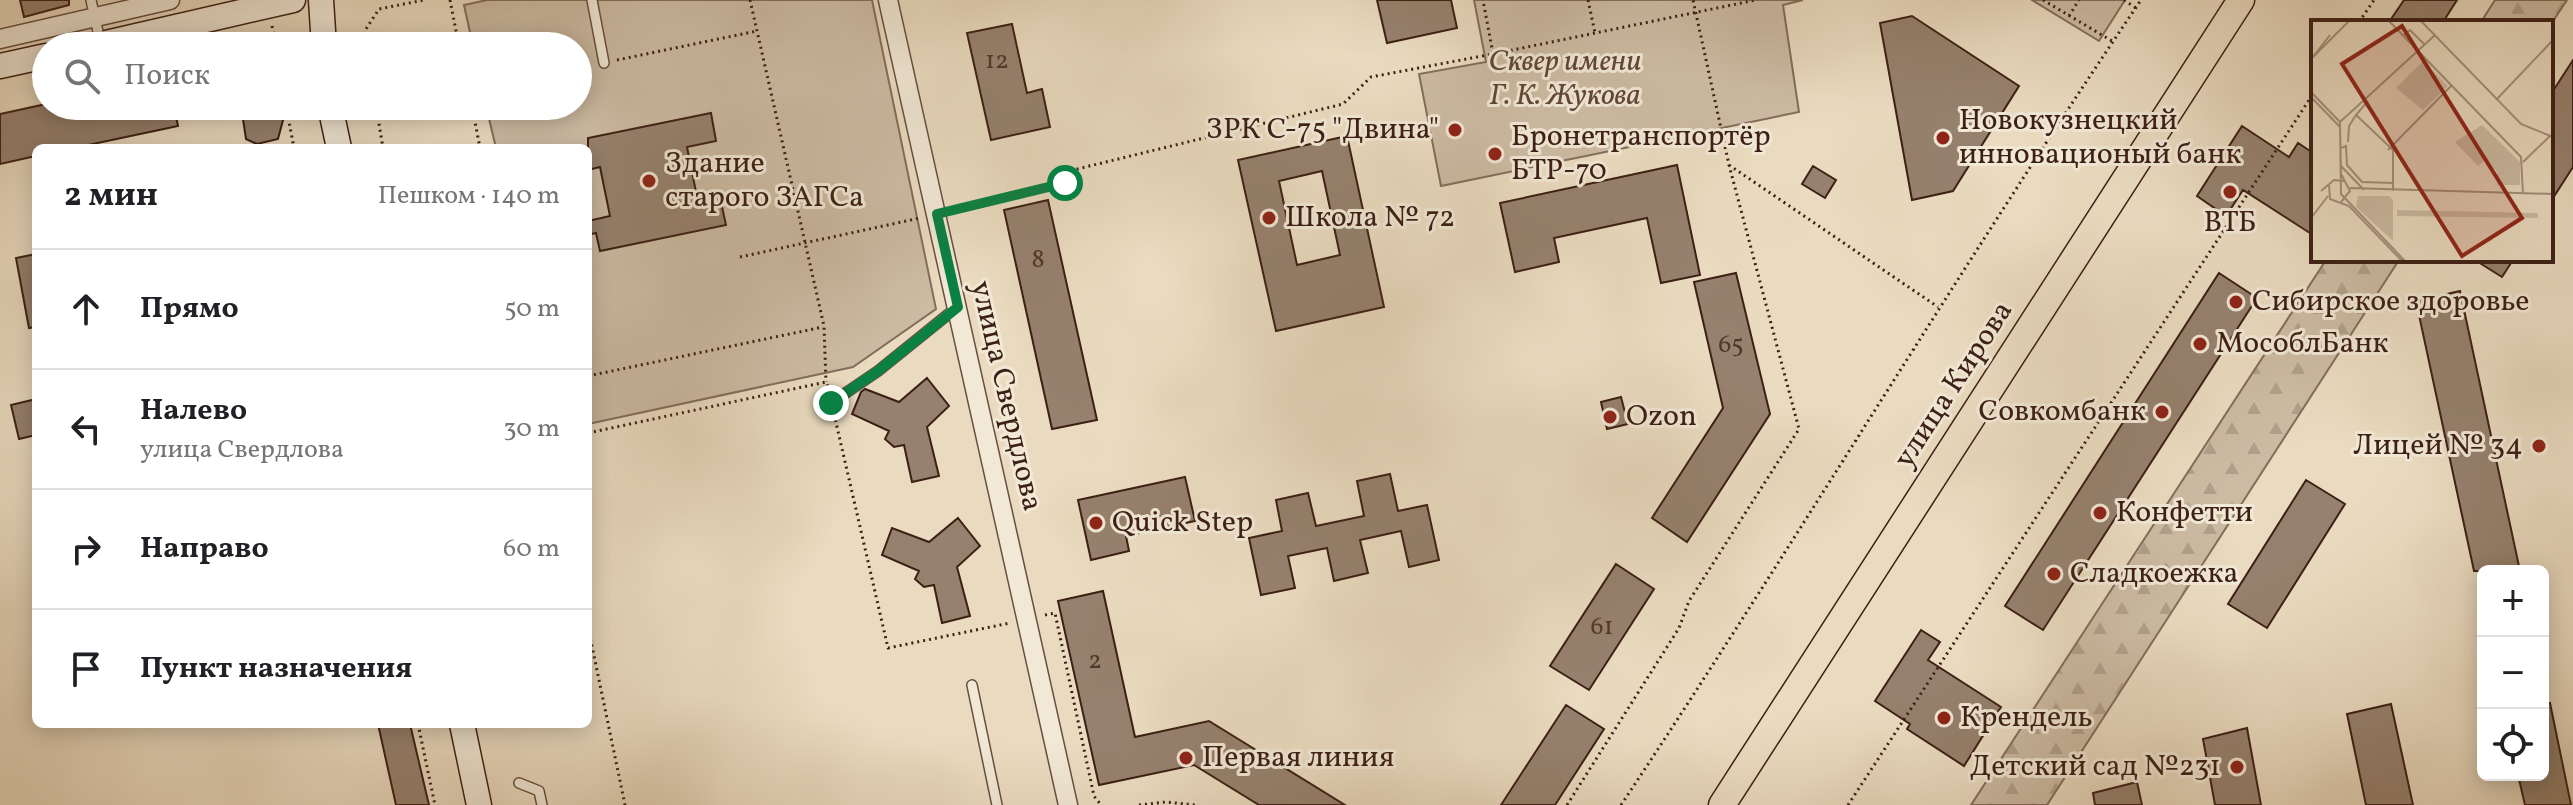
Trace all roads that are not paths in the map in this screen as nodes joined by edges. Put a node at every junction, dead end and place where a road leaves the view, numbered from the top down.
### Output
1 (170, 0) edge
2 (293, 0) edge
3 (321, 0) edge
4 (592, 0) edge
5 (888, 0) edge
6 (2241, 0) edge
7 (93, 8) edge
8 (96, 32) edge
9 (154, 32) edge
10 (323, 32) edge
11 (0, 39) edge
12 (32, 59) edge
13 (604, 63) road end
14 (0, 66) edge
15 (333, 120) edge
16 (338, 144) edge
17 (958, 307) junction
18 (831, 403) road end
19 (972, 685) dead end
20 (463, 728) edge
21 (519, 783) dead end
22 (479, 805) edge
23 (542, 805) edge
24 (997, 805) edge
25 (1068, 805) edge
26 (1722, 805) edge

1 - 7 street
2 - 9 street
3 - 10 street
4 - 13 lane
5 - 17 street, улица Свердлова
6 - 26 main road, улица Кирова
7 - 8 lane
7 - 11 street
12 - 14 street
15 - 16 street
17 - 18 lane
17 - 25 street, улица Свердлова
19 - 24 lane
20 - 22 street
21 - 23 lane

